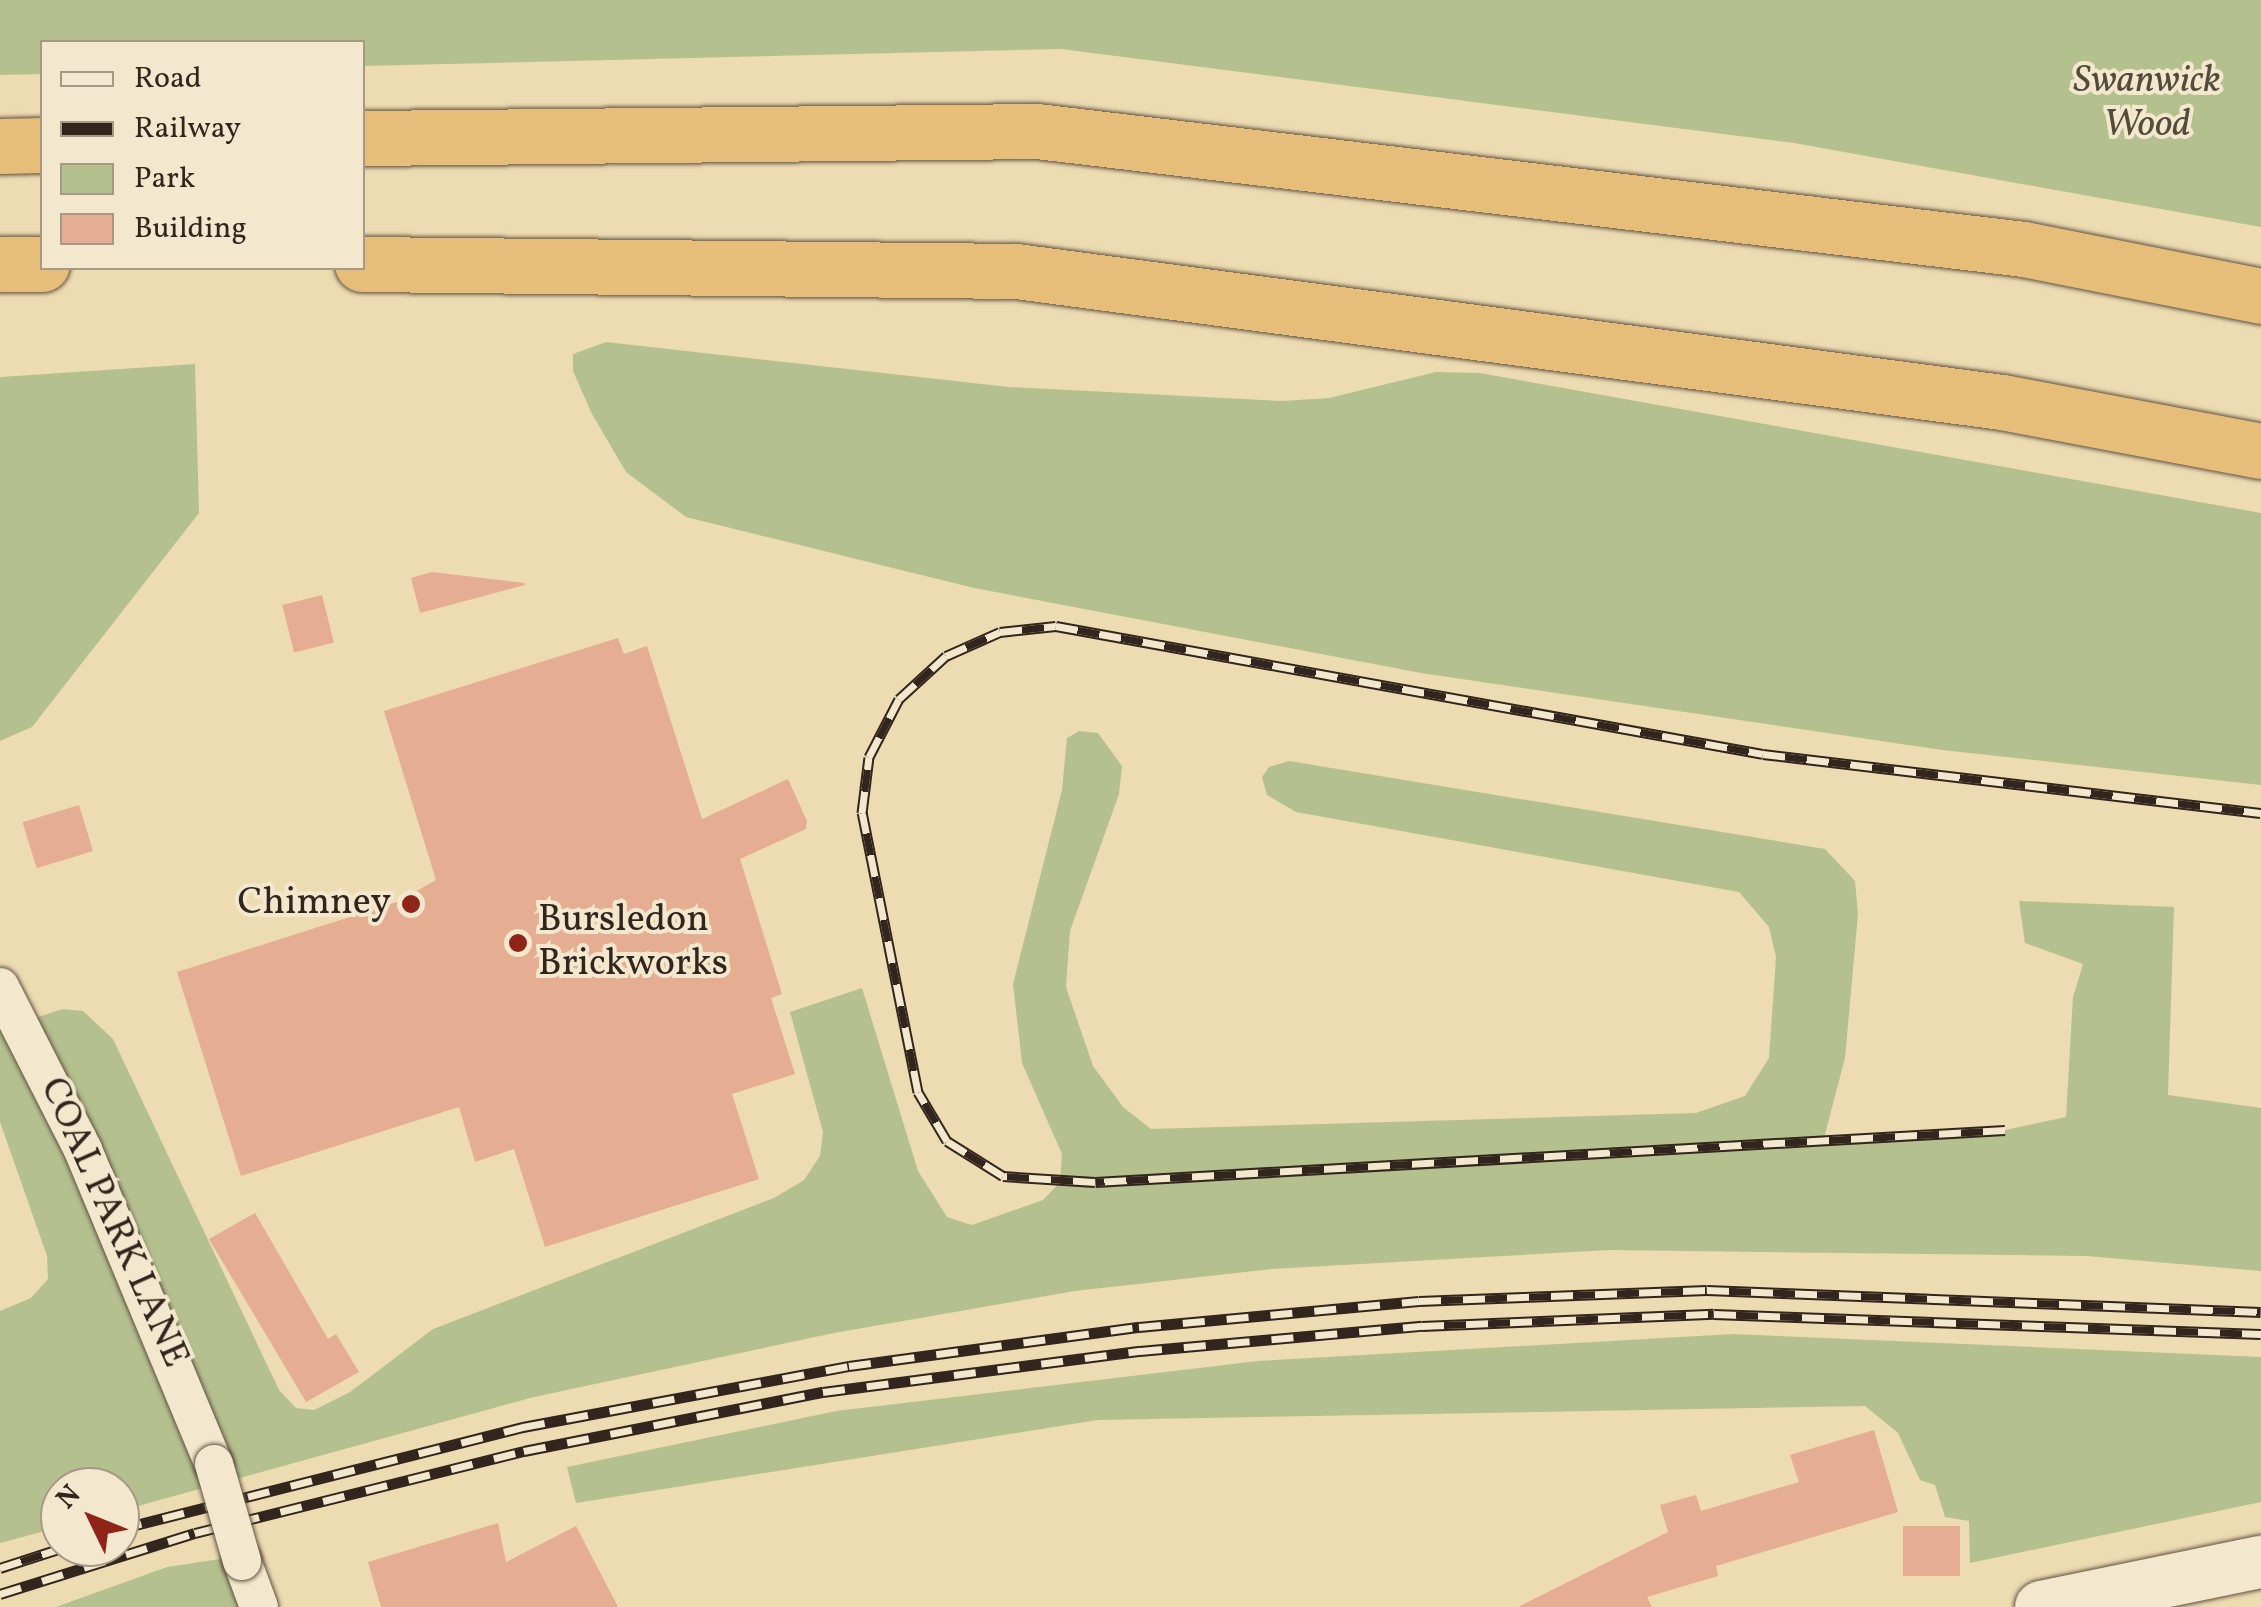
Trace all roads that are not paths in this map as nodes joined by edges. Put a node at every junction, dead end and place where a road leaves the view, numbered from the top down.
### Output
1 (365, 138) edge
2 (40, 145) edge
3 (0, 146) edge
4 (0, 264) edge
5 (40, 264) edge
6 (365, 264) edge
7 (2261, 296) edge
8 (2261, 451) edge
9 (0, 986) edge
10 (2261, 1562) edge
11 (2067, 1605) edge
12 (260, 1607) edge

1 - 7 highway
2 - 3 highway
4 - 5 highway
6 - 8 highway
9 - 12 street, COAL PARK LANE, bridge
10 - 11 street

